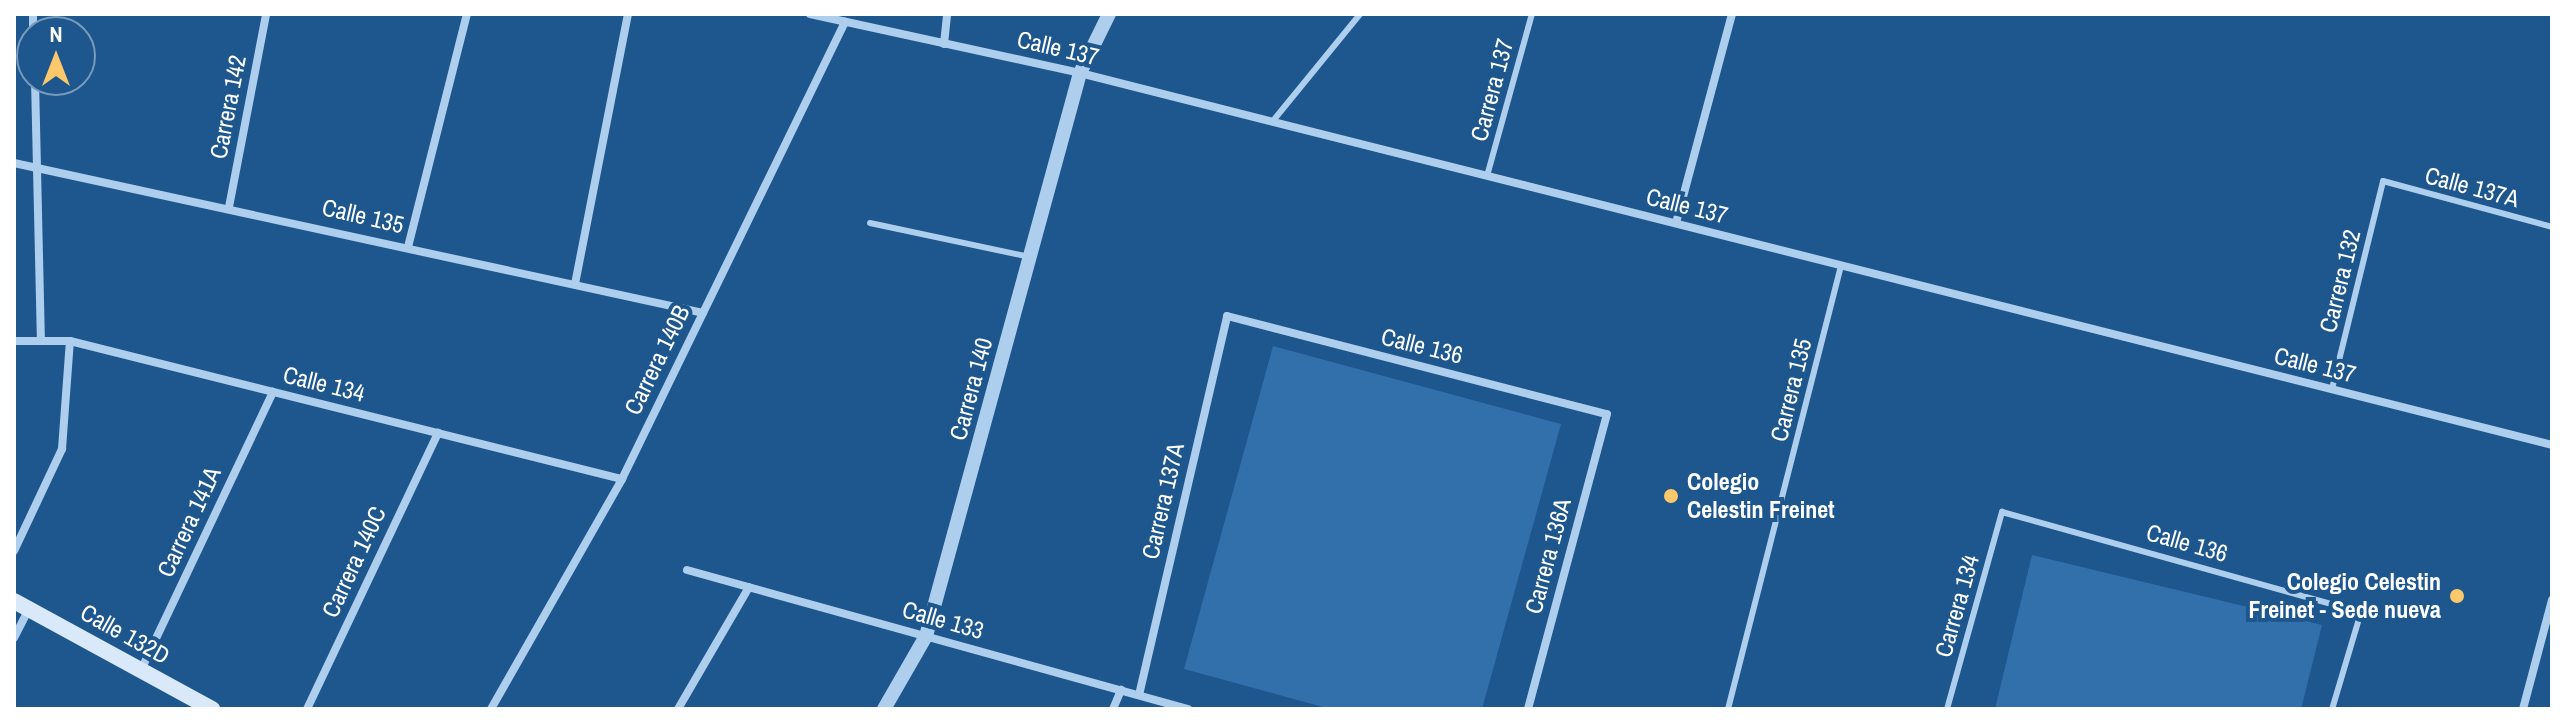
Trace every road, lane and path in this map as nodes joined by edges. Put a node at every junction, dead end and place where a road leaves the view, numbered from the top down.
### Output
1 (266, 14) edge
2 (467, 14) edge
3 (628, 14) edge
4 (810, 14) edge
5 (947, 14) edge
6 (1109, 14) edge
7 (1360, 14) edge
8 (1532, 14) edge
9 (1732, 14) edge
10 (845, 22) junction
11 (944, 44) junction
12 (1080, 73) junction
13 (35, 96) edge
14 (1272, 122) junction
15 (14, 163) edge
16 (37, 163) junction
17 (1487, 176) junction
18 (2383, 181) joint
19 (229, 207) junction
20 (870, 223) dead end
21 (1676, 223) junction
22 (2552, 227) edge
23 (408, 247) junction
24 (1030, 257) junction
25 (1841, 265) junction
26 (575, 284) junction
27 (703, 313) junction
28 (1227, 316) joint
29 (14, 341) edge
30 (41, 341) junction
31 (70, 341) junction
32 (2332, 389) junction
33 (273, 392) junction
34 (1607, 414) joint
35 (438, 433) junction
36 (2552, 445) edge
37 (622, 479) junction
38 (2002, 512) joint
39 (14, 551) edge
40 (687, 570) dead end
41 (749, 587) junction
42 (2552, 600) edge
43 (14, 601) edge
44 (29, 609) junction
45 (926, 636) junction
46 (14, 638) edge
47 (141, 670) junction
48 (1121, 690) junction
49 (1139, 695) junction
50 (212, 709) edge
51 (307, 709) edge
52 (491, 709) edge
53 (678, 709) edge
54 (884, 709) edge
55 (1113, 709) edge
56 (1188, 709) edge
57 (1528, 709) edge
58 (1728, 709) edge
59 (1947, 709) edge
60 (2332, 709) edge
61 (2523, 709) edge

1 - 19 street, Carrera 142
2 - 23 street
3 - 26 street
4 - 10 street, Calle 137
5 - 11 street
6 - 12 street, Carrera 140
7 - 14 lane
8 - 17 lane, Carrera 137
9 - 21 street
10 - 11 street, Calle 137
10 - 27 street, Carrera 140B
11 - 12 street, Calle 137
12 - 14 street, Calle 137
12 - 24 street, Carrera 140
13 - 16 street
14 - 17 street, Calle 137
15 - 16 street, Calle 135
16 - 19 street, Calle 135
16 - 30 street
17 - 21 street, Calle 137
18 - 22 lane, Calle 137A
18 - 32 lane, Carrera 132
19 - 23 street, Calle 135
20 - 24 lane
21 - 25 street, Calle 137
23 - 26 street, Calle 135
24 - 45 street, Carrera 140
25 - 32 street, Calle 137
25 - 58 lane, Carrera 135
26 - 27 street, Calle 135
27 - 37 street, Carrera 140B
28 - 34 street, Calle 136
28 - 49 street, Carrera 137A
29 - 30 street, Calle 134
30 - 31 street, Calle 134
31 - 33 street, Calle 134
31 - 39 street
32 - 36 street, Calle 137
33 - 35 street, Calle 134
33 - 47 street, Carrera 141A
34 - 57 street, Carrera 136A
35 - 37 street, Calle 134
35 - 51 street, Carrera 140C
37 - 52 street, Carrera 140B
38 - 59 lane, Carrera 134
38 - 60 lane, Calle 136
40 - 41 street, Calle 133
41 - 45 street, Calle 133
41 - 53 street
42 - 61 street
43 - 44 main road, Calle 132D
44 - 46 street
44 - 47 main road, Calle 132D
45 - 48 street, Calle 133
45 - 54 street, Carrera 140
47 - 50 main road, Calle 132D
48 - 49 street, Calle 133
48 - 55 street
49 - 56 street, Calle 133

